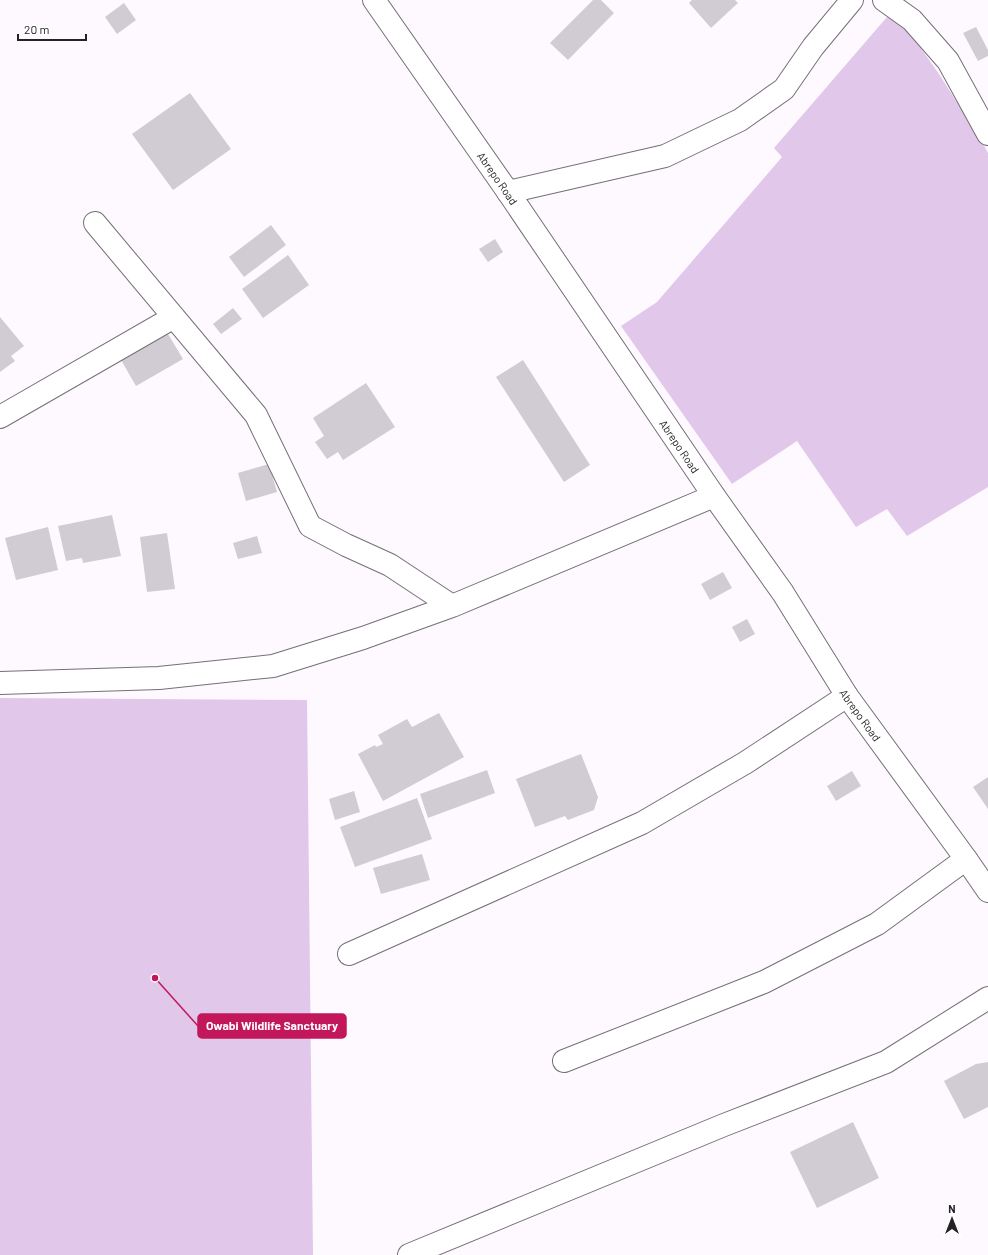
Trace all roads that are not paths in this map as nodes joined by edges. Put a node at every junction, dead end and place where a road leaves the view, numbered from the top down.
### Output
1 (374, 0) edge
2 (852, 0) edge
3 (884, 0) edge
4 (988, 134) edge
5 (508, 192) junction
6 (95, 224) dead end
7 (174, 317) junction
8 (0, 417) edge
9 (714, 496) junction
10 (452, 606) junction
11 (0, 683) edge
12 (847, 696) junction
13 (966, 859) junction
14 (988, 891) edge
15 (349, 954) dead end
16 (988, 998) edge
17 (564, 1061) dead end
18 (409, 1255) edge

1 - 5 street, Abrepo Road
2 - 5 street
3 - 4 street
5 - 9 street, Abrepo Road
6 - 7 street
7 - 8 street
7 - 10 street
9 - 10 street
9 - 12 street, Abrepo Road
10 - 11 street
12 - 13 street, Abrepo Road
12 - 15 street
13 - 14 street, Abrepo Road
13 - 17 street
16 - 18 street

